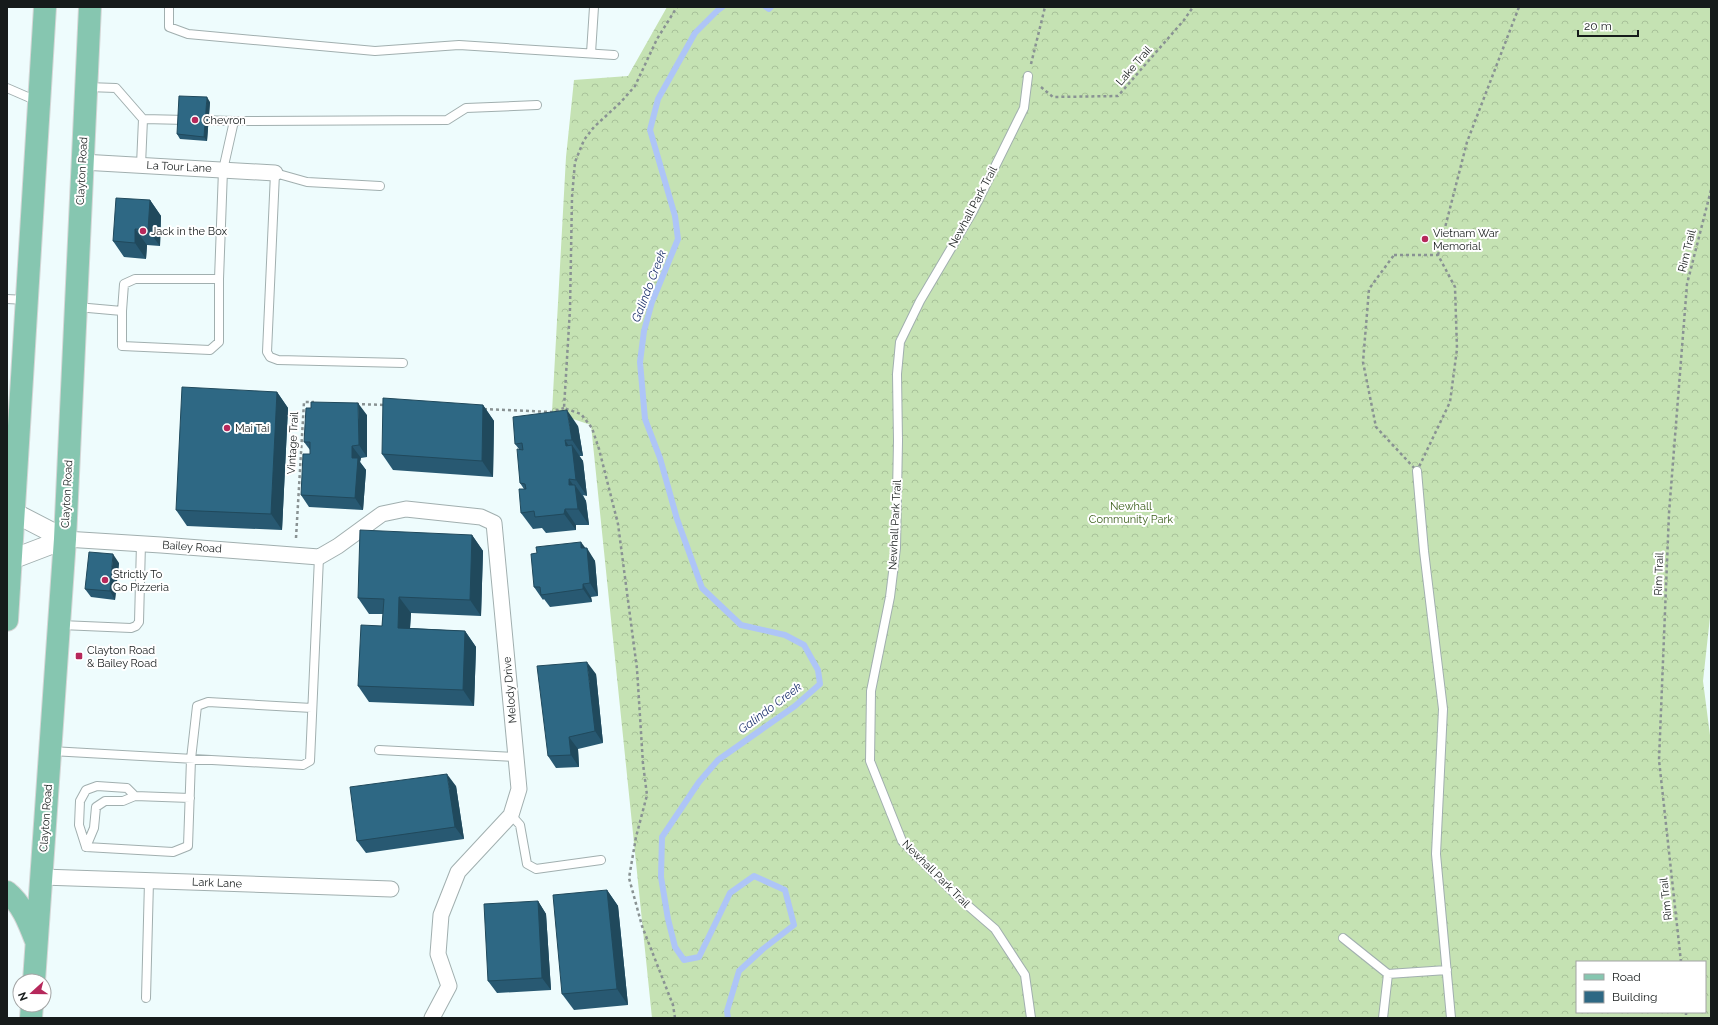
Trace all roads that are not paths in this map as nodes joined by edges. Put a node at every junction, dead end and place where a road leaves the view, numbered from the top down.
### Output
1 (45, 7) edge
2 (90, 7) edge
3 (170, 7) edge
4 (594, 7) edge
5 (591, 53) junction
6 (614, 54) dead end
7 (1028, 76) road end
8 (86, 87) junction
9 (7, 88) edge
10 (39, 101) junction
11 (537, 105) dead end
12 (143, 119) junction
13 (234, 121) junction
14 (82, 162) junction
15 (141, 165) junction
16 (223, 170) junction
17 (275, 173) junction
18 (380, 186) dead end
19 (219, 279) junction
20 (16, 300) edge
21 (76, 307) junction
22 (122, 311) junction
23 (403, 363) dead end
24 (1417, 472) road end
25 (10, 510) edge
26 (65, 539) junction
27 (142, 543) junction
28 (319, 557) junction
29 (9, 559) edge
30 (7, 620) edge
31 (59, 625) junction
32 (312, 708) junction
33 (379, 750) dead end
34 (51, 751) junction
35 (516, 758) junction
36 (191, 759) junction
37 (135, 796) junction
38 (190, 798) junction
39 (511, 815) junction
40 (86, 847) junction
41 (601, 860) dead end
42 (42, 877) junction
43 (149, 881) junction
44 (391, 889) dead end
45 (7, 892) edge
46 (1343, 938) dead end
47 (37, 942) junction
48 (1447, 970) junction
49 (35, 973) edge
50 (1388, 974) junction
51 (146, 998) dead end
52 (432, 1018) edge
53 (1031, 1018) edge
54 (1383, 1018) edge
55 (1452, 1018) edge

1 - 10 main road
2 - 8 main road, Clayton Road
3 - 5 lane
4 - 5 lane
5 - 6 lane
7 - 53 lane, Newhall Park Trail
8 - 12 lane
8 - 14 main road, Clayton Road
9 - 10 lane
10 - 20 main road
11 - 13 lane
12 - 13 lane
12 - 15 lane
13 - 16 lane
14 - 15 street, La Tour Lane
14 - 21 main road, Clayton Road
15 - 16 street, La Tour Lane
16 - 17 street, La Tour Lane
16 - 19 lane
17 - 18 lane
17 - 23 lane
19 - 22 lane
19 - 22 lane
20 - 25 main road
21 - 22 lane
21 - 26 main road, Clayton Road
24 - 48 lane
25 - 26 street, Bailey Road
25 - 29 main road
26 - 27 street, Bailey Road
26 - 29 street, Bailey Road
26 - 31 main road, Clayton Road
27 - 28 street, Bailey Road
27 - 31 lane
28 - 32 lane
28 - 35 street, Melody Drive
29 - 30 main road
31 - 34 main road, Clayton Road
32 - 36 lane
32 - 36 lane
33 - 35 lane
34 - 36 lane
34 - 42 main road, Clayton Road
35 - 39 street, Melody Drive
36 - 38 lane
37 - 38 lane
37 - 40 lane
37 - 40 lane
38 - 40 lane
39 - 41 lane
39 - 52 street, Melody Drive
42 - 43 street, Lark Lane
42 - 47 main road, Clayton Road
43 - 44 street, Lark Lane
43 - 51 lane
45 - 47 main road
46 - 50 lane
47 - 49 main road, Clayton Road
48 - 50 lane
48 - 55 lane
50 - 54 lane

